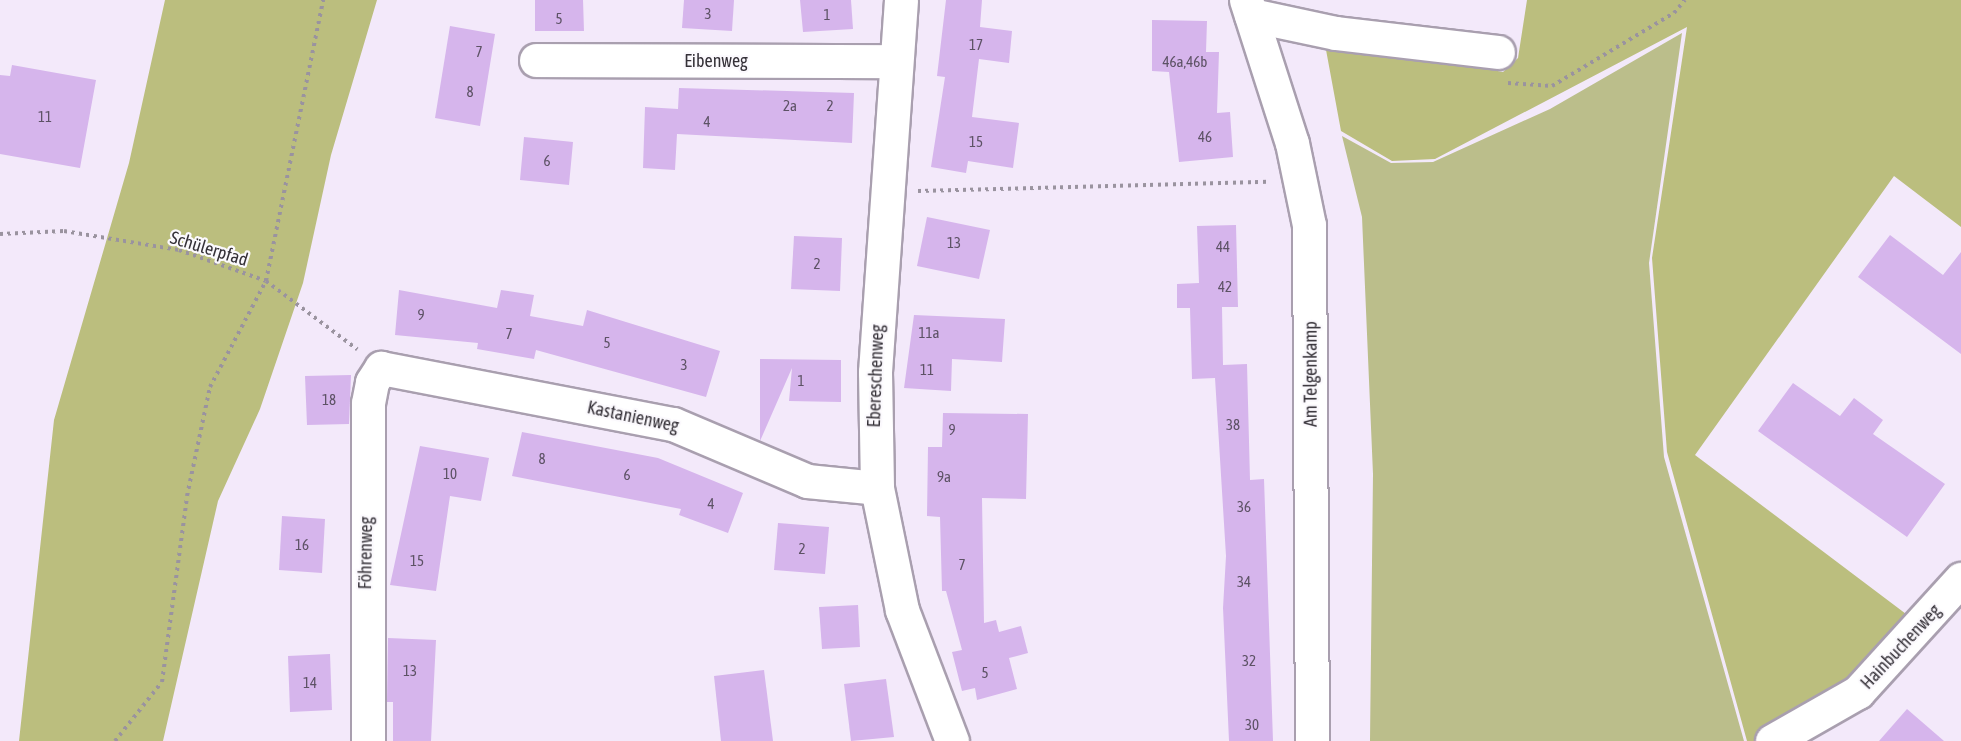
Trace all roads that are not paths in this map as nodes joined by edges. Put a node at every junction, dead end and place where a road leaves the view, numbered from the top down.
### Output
1 (901, 0) edge
2 (1248, 8) edge
3 (1498, 52) road end
4 (536, 60) dead end
5 (896, 61) junction
6 (381, 368) joint
7 (877, 488) junction
8 (1961, 579) edge
9 (368, 741) edge
10 (952, 741) edge
11 (1312, 741) edge
12 (1772, 741) edge

1 - 5 street, Ebereschenweg
2 - 3 street, Am Telgenkamp
2 - 11 street, Am Telgenkamp
4 - 5 street, Eibenweg
5 - 7 street, Ebereschenweg
6 - 7 street, Kastanienweg
6 - 9 street, Föhrenweg
7 - 10 street, Ebereschenweg
8 - 12 street, Hainbuchenweg

